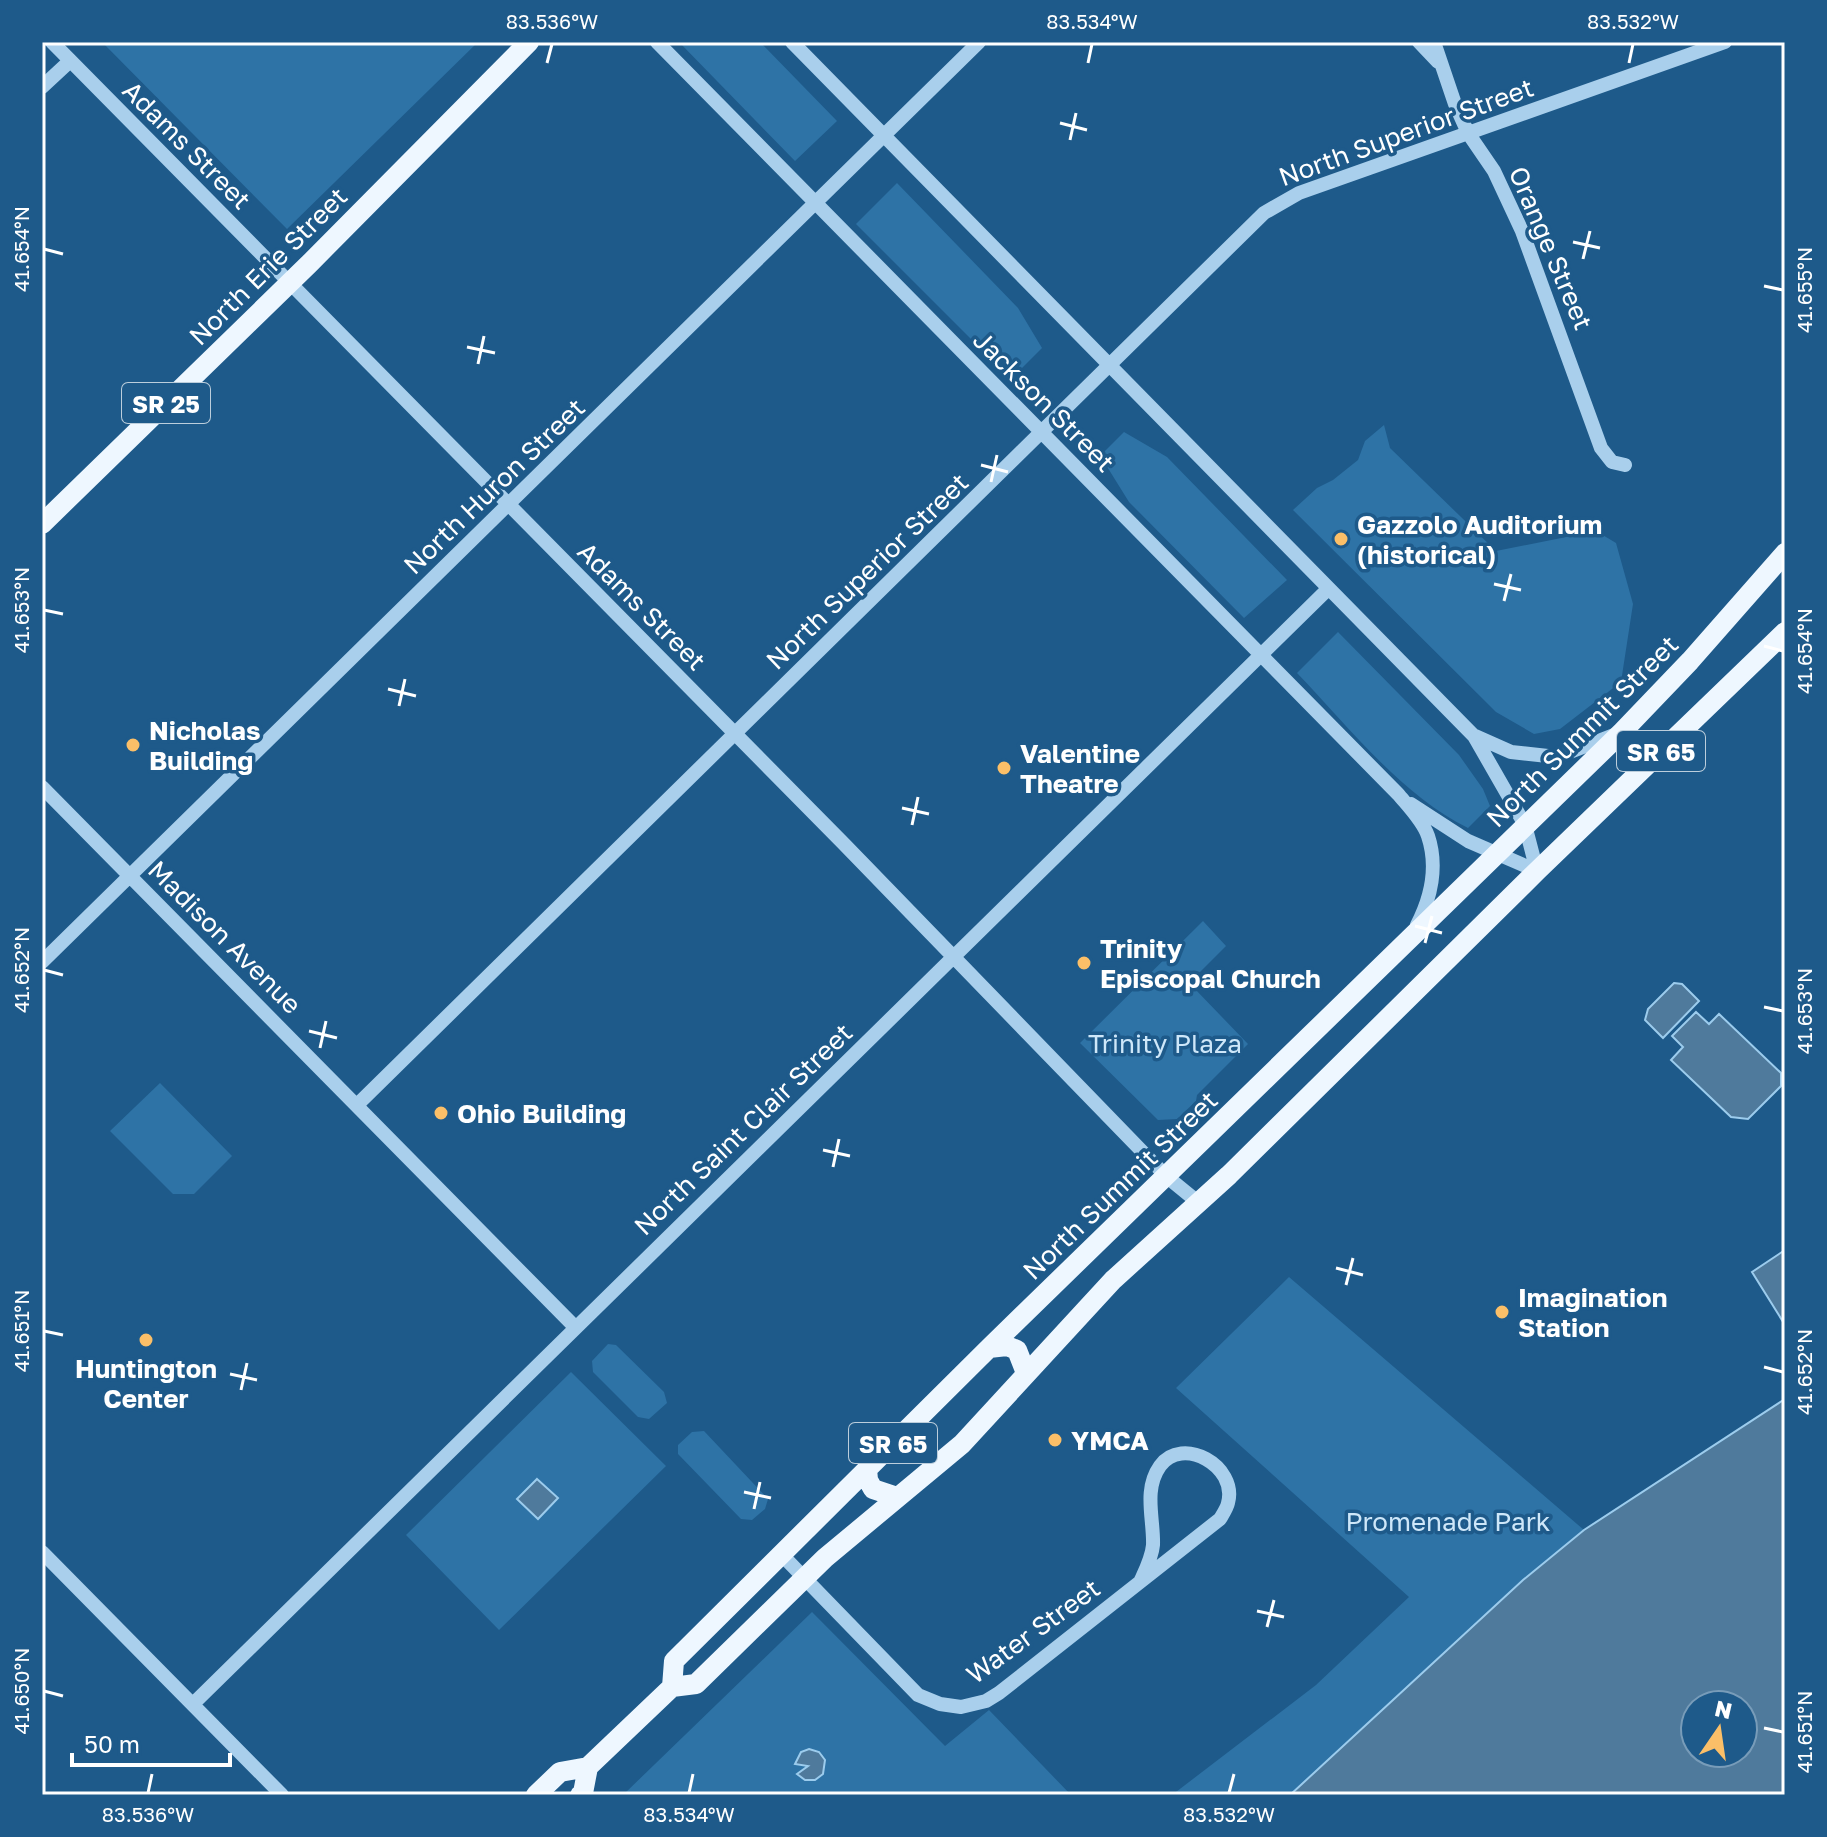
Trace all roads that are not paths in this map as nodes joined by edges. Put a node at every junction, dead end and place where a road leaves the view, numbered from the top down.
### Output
1 (52, 42) edge
2 (529, 42) edge
3 (657, 42) edge
4 (792, 42) edge
5 (979, 42) edge
6 (1419, 42) edge
7 (1434, 42) edge
8 (1725, 42) edge
9 (70, 61) junction
10 (1442, 66) junction
11 (42, 87) edge
12 (1468, 133) junction
13 (885, 137) junction
14 (816, 204) junction
15 (289, 282) junction
16 (1110, 367) junction
17 (1042, 433) junction
18 (1625, 465) dead end
19 (509, 505) junction
20 (42, 524) edge
21 (1785, 553) edge
22 (1328, 589) junction
23 (1785, 632) edge
24 (1261, 655) junction
25 (1622, 732) junction
26 (736, 734) junction
27 (1474, 736) junction
28 (42, 787) edge
29 (1398, 794) junction
30 (1525, 825) junction
31 (1497, 853) junction
32 (1537, 871) junction
33 (130, 876) junction
34 (1411, 937) junction
35 (952, 957) junction
36 (42, 962) edge
37 (357, 1105) junction
38 (1166, 1176) junction
39 (1199, 1203) junction
40 (575, 1327) junction
41 (989, 1348) junction
42 (1026, 1373) junction
43 (867, 1469) junction
44 (897, 1497) junction
45 (42, 1552) edge
46 (783, 1556) junction
47 (804, 1579) junction
48 (1141, 1580) junction
49 (672, 1687) junction
50 (193, 1704) junction
51 (588, 1767) junction
52 (282, 1795) edge
53 (536, 1795) edge
54 (580, 1795) edge

1 - 9 street, Adams Street
2 - 15 main road, North Erie Street / SR 25
3 - 14 street, Jackson Street
4 - 13 street
5 - 13 street, North Huron Street
6 - 10 street
7 - 10 street, Orange Street
8 - 12 street, North Superior Street
9 - 11 street
9 - 15 street, Adams Street
10 - 12 street, Orange Street
12 - 16 street, North Superior Street
12 - 18 street, Orange Street
13 - 14 street, North Huron Street
13 - 16 street
14 - 17 street, Jackson Street
14 - 19 street, North Huron Street
15 - 19 street, Adams Street
15 - 20 main road, North Erie Street / SR 25
16 - 17 street, North Superior Street
16 - 22 street
17 - 24 street, Jackson Street
17 - 26 street, North Superior Street
19 - 26 street, Adams Street
19 - 33 street, North Huron Street
21 - 25 main road, North Summit Street / SR 65
22 - 24 street, North Saint Clair Street
22 - 27 street
23 - 32 main road, North Summit Street / SR 65
24 - 29 street, Jackson Street
24 - 35 street, North Saint Clair Street
25 - 27 street
25 - 30 main road, North Summit Street / SR 65
26 - 35 street, Adams Street
26 - 37 street, North Superior Street
27 - 30 street
28 - 33 street, Madison Avenue
29 - 31 street, Jackson Street
29 - 34 street, Jackson Street
30 - 31 main road, North Summit Street / SR 65
30 - 32 street
31 - 32 street, Jackson Street
31 - 34 main road, North Summit Street / SR 65
32 - 39 main road, North Summit Street / SR 65
33 - 36 street, North Huron Street
33 - 37 street, Madison Avenue
34 - 38 main road, North Summit Street / SR 65
35 - 38 street, Adams Street
35 - 40 street, North Saint Clair Street
37 - 40 street, Madison Avenue
38 - 39 street, Adams Street
38 - 41 main road, North Summit Street / SR 65
39 - 42 main road, North Summit Street / SR 65
40 - 50 street, North Saint Clair Street
41 - 42 main road
41 - 43 main road, North Summit Street / SR 65
42 - 44 main road, North Summit Street / SR 65
43 - 44 main road
43 - 46 main road, North Summit Street / SR 65
44 - 47 main road, North Summit Street / SR 65
45 - 50 street
46 - 47 street
46 - 49 main road, North Summit Street / SR 65
47 - 48 street, Water Street
47 - 49 main road, North Summit Street / SR 65
48 - 48 street, Water Street
49 - 51 main road, North Summit Street / SR 65
50 - 52 street
51 - 53 main road, North Summit Street / SR 65
51 - 54 main road

